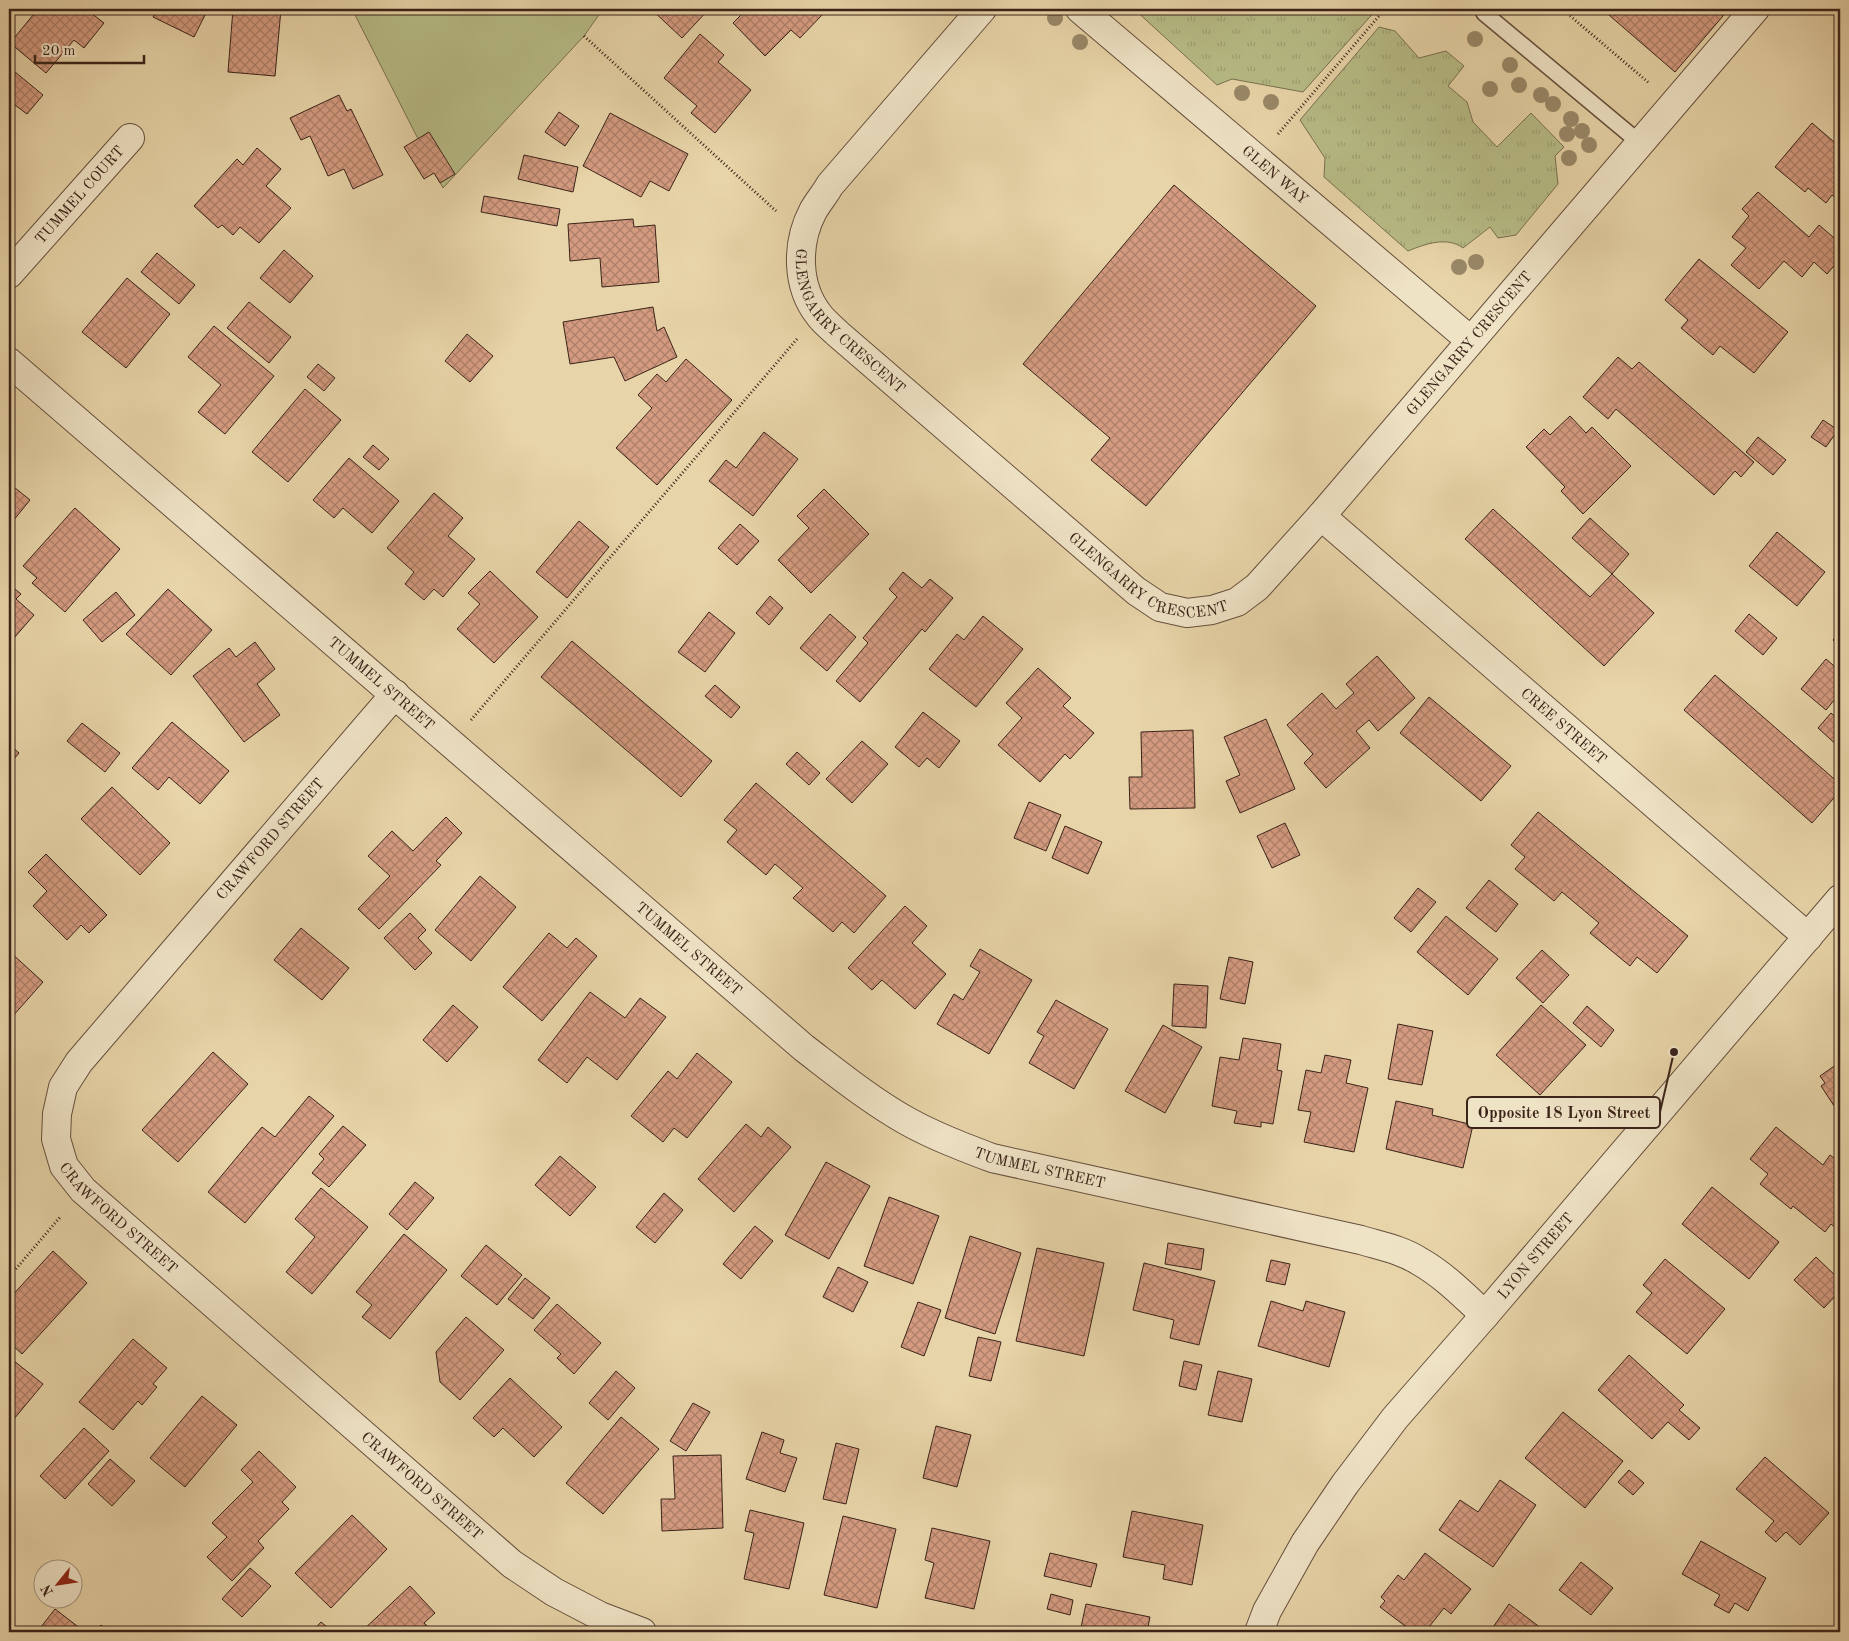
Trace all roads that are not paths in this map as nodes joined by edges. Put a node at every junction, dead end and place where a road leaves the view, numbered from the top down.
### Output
1 (982, 9) edge
2 (1080, 9) edge
3 (1484, 9) edge
4 (1755, 9) edge
5 (130, 138) dead end
6 (1640, 143) junction
7 (9, 274) edge
8 (1470, 340) junction
9 (9, 362) edge
10 (1321, 516) junction
11 (395, 694) junction
12 (1840, 899) edge
13 (1808, 937) junction
14 (1485, 1315) junction
15 (642, 1632) edge
16 (1259, 1632) edge

1 - 10 street, GLENGARRY CRESCENT
2 - 8 street, GLEN WAY
3 - 6 lane
4 - 6 street, GLENGARRY CRESCENT
5 - 7 street, TUMMEL COURT
6 - 8 street, GLENGARRY CRESCENT
8 - 10 street, GLENGARRY CRESCENT
9 - 11 street, TUMMEL STREET
10 - 13 street, CREE STREET
11 - 14 street, TUMMEL STREET
11 - 15 street, CRAWFORD STREET
12 - 13 street, LYON STREET
13 - 14 street, LYON STREET
14 - 16 street, LYON STREET

